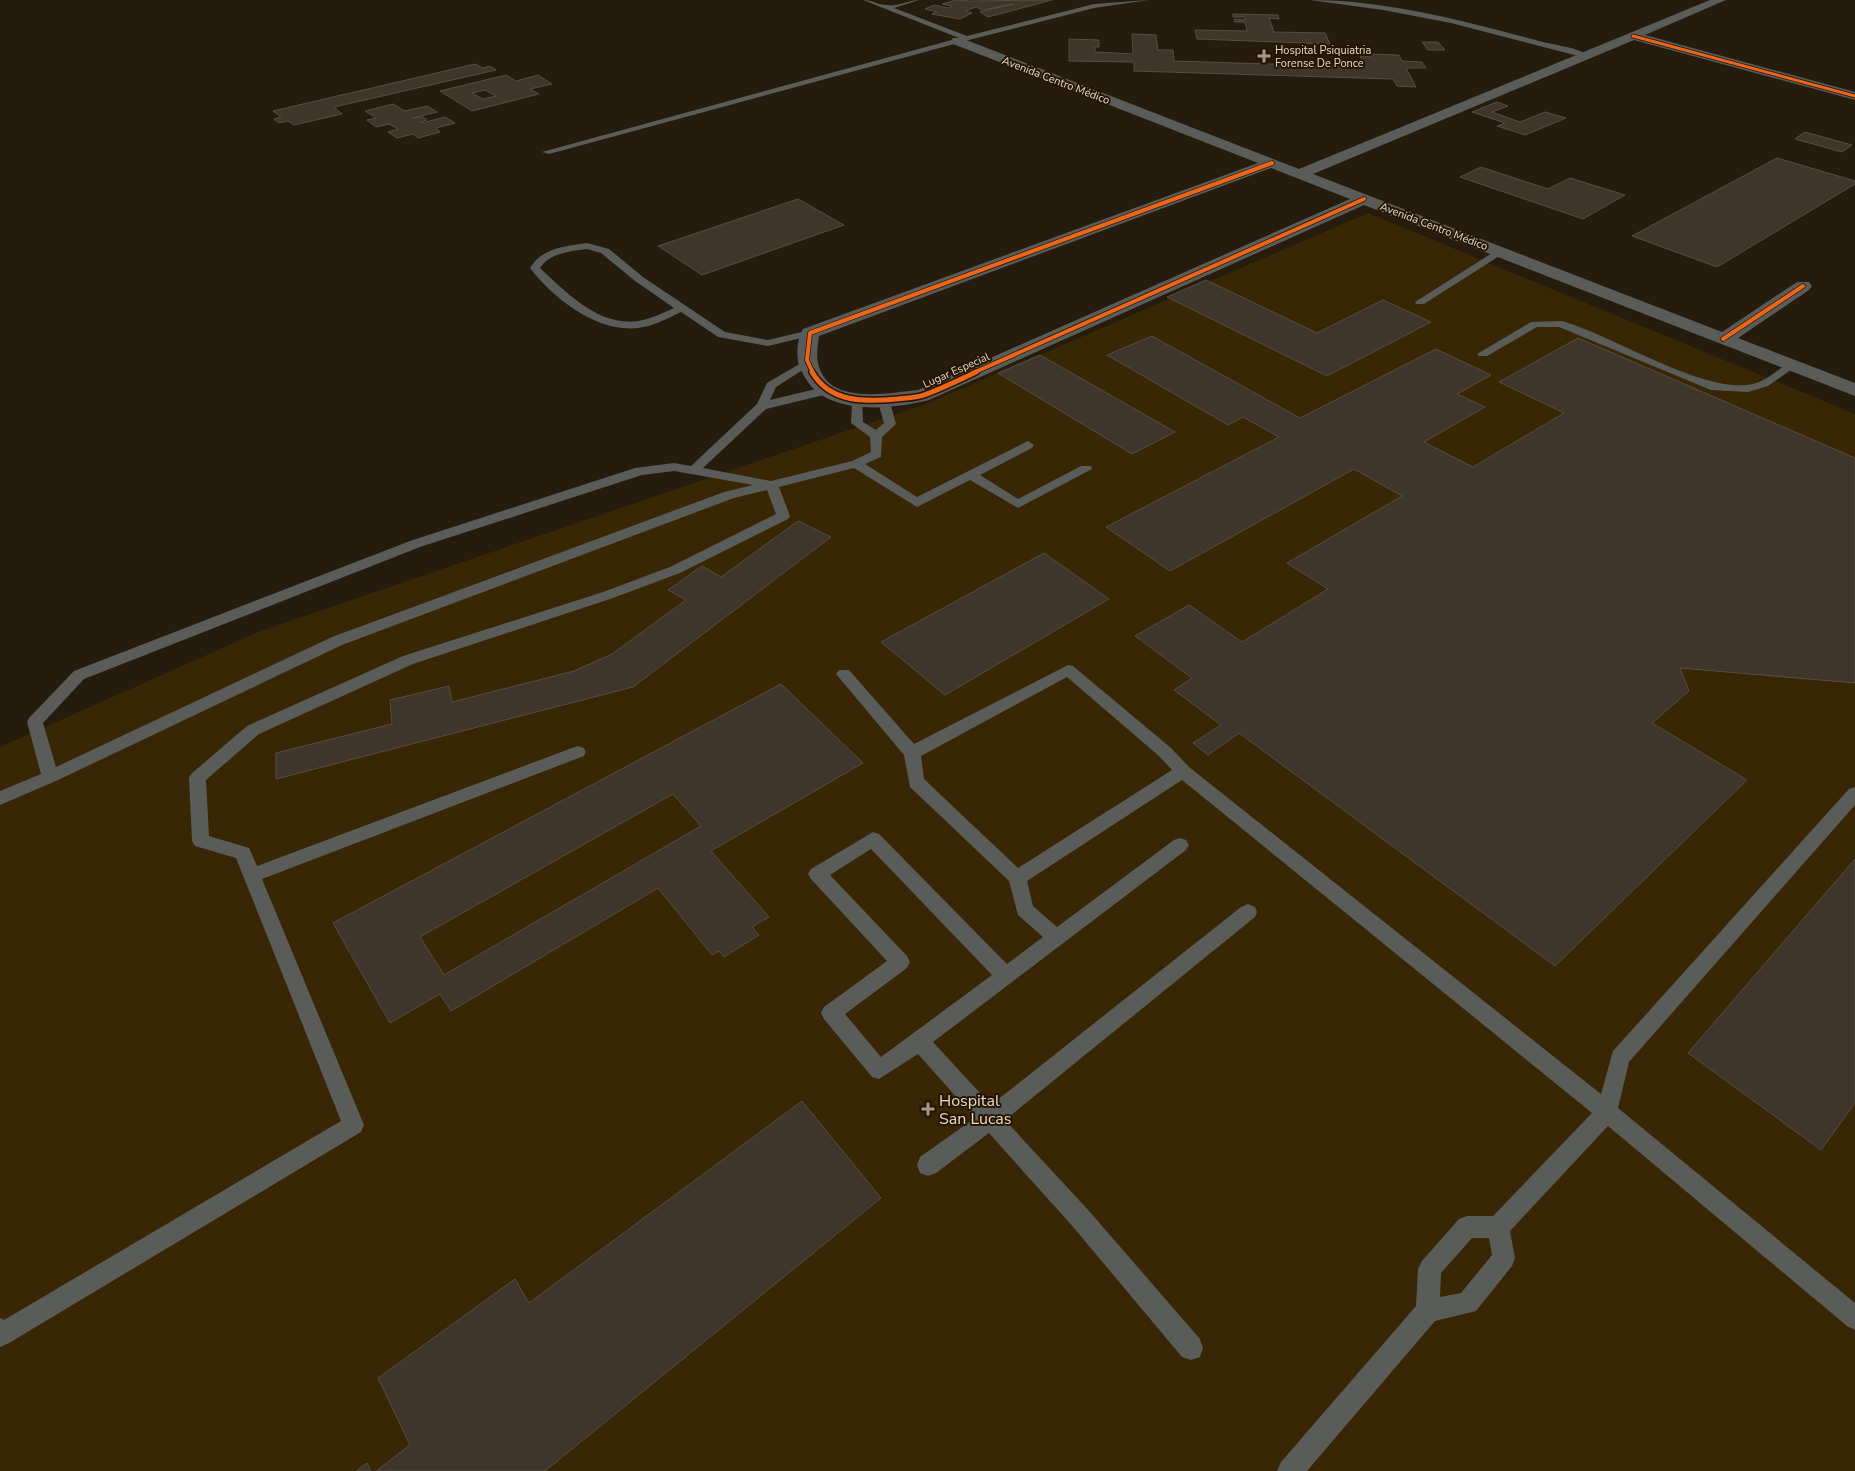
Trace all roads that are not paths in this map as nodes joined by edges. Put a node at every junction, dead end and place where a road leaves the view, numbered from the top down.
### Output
1 (866, 0) edge
2 (916, 0) edge
3 (1146, 0) edge
4 (1313, 0) edge
5 (1720, 0) edge
6 (886, 8) junction
7 (1633, 36) junction
8 (961, 40) junction
9 (1586, 56) junction
10 (1855, 96) edge
11 (546, 152) dead end
12 (1272, 163) junction
13 (1300, 174) junction
14 (1364, 199) junction
15 (1500, 252) junction
16 (1803, 286) dead end
17 (1420, 302) dead end
18 (682, 308) junction
19 (810, 333) junction
20 (1723, 338) junction
21 (1483, 354) dead end
22 (808, 362) junction
23 (1792, 365) junction
24 (1855, 390) edge
25 (824, 391) junction
26 (883, 399) junction
27 (858, 402) junction
28 (762, 406) junction
29 (876, 436) junction
30 (1028, 445) dead end
31 (856, 464) junction
32 (1086, 470) dead end
33 (693, 471) junction
34 (970, 475) junction
35 (772, 485) junction
36 (844, 674) dead end
37 (578, 752) dead end
38 (912, 753) junction
39 (1183, 771) junction
40 (50, 777) junction
41 (1855, 794) edge
42 (0, 798) edge
43 (1180, 845) dead end
44 (252, 875) junction
45 (1017, 878) junction
46 (1248, 912) dead end
47 (1056, 938) junction
48 (1006, 976) junction
49 (919, 1041) junction
50 (1606, 1112) junction
51 (990, 1119) junction
52 (928, 1165) dead end
53 (1498, 1226) junction
54 (1428, 1311) junction
55 (1855, 1318) edge
56 (0, 1330) edge
57 (1191, 1348) dead end
58 (1290, 1471) edge

1 - 6 lane
2 - 6 lane
3 - 8 lane
4 - 9 lane
5 - 7 street
6 - 8 lane
7 - 9 street
7 - 10 street
8 - 11 lane
8 - 12 street, Avenida Centro Médico
9 - 13 street
12 - 13 street, Avenida Centro Médico
12 - 19 street
13 - 14 street, Avenida Centro Médico
14 - 15 street, Avenida Centro Médico
14 - 26 street, Lugar Especial
15 - 17 lane
15 - 20 street, Avenida Centro Médico
16 - 20 street
18 - 18 lane
18 - 19 lane
19 - 22 street
20 - 23 street, Avenida Centro Médico
21 - 23 lane
22 - 25 street
22 - 28 lane
23 - 24 street, Avenida Centro Médico
25 - 27 street, Lugar Especial
25 - 28 lane
26 - 27 street, Lugar Especial
26 - 29 lane
27 - 29 lane
28 - 33 lane
29 - 31 lane
30 - 34 lane
31 - 34 lane
31 - 35 lane
32 - 34 lane
33 - 35 lane
33 - 40 lane
35 - 40 lane
35 - 44 lane
36 - 38 lane
37 - 44 lane
38 - 39 lane
38 - 45 lane
39 - 45 lane
39 - 50 lane
40 - 42 lane
41 - 50 lane
43 - 47 lane
44 - 56 lane
45 - 47 lane
46 - 51 lane
47 - 48 lane
48 - 49 lane
48 - 49 lane
49 - 51 lane
50 - 53 lane
50 - 55 lane
51 - 52 lane
51 - 57 lane
53 - 54 lane
53 - 54 lane
54 - 58 lane

